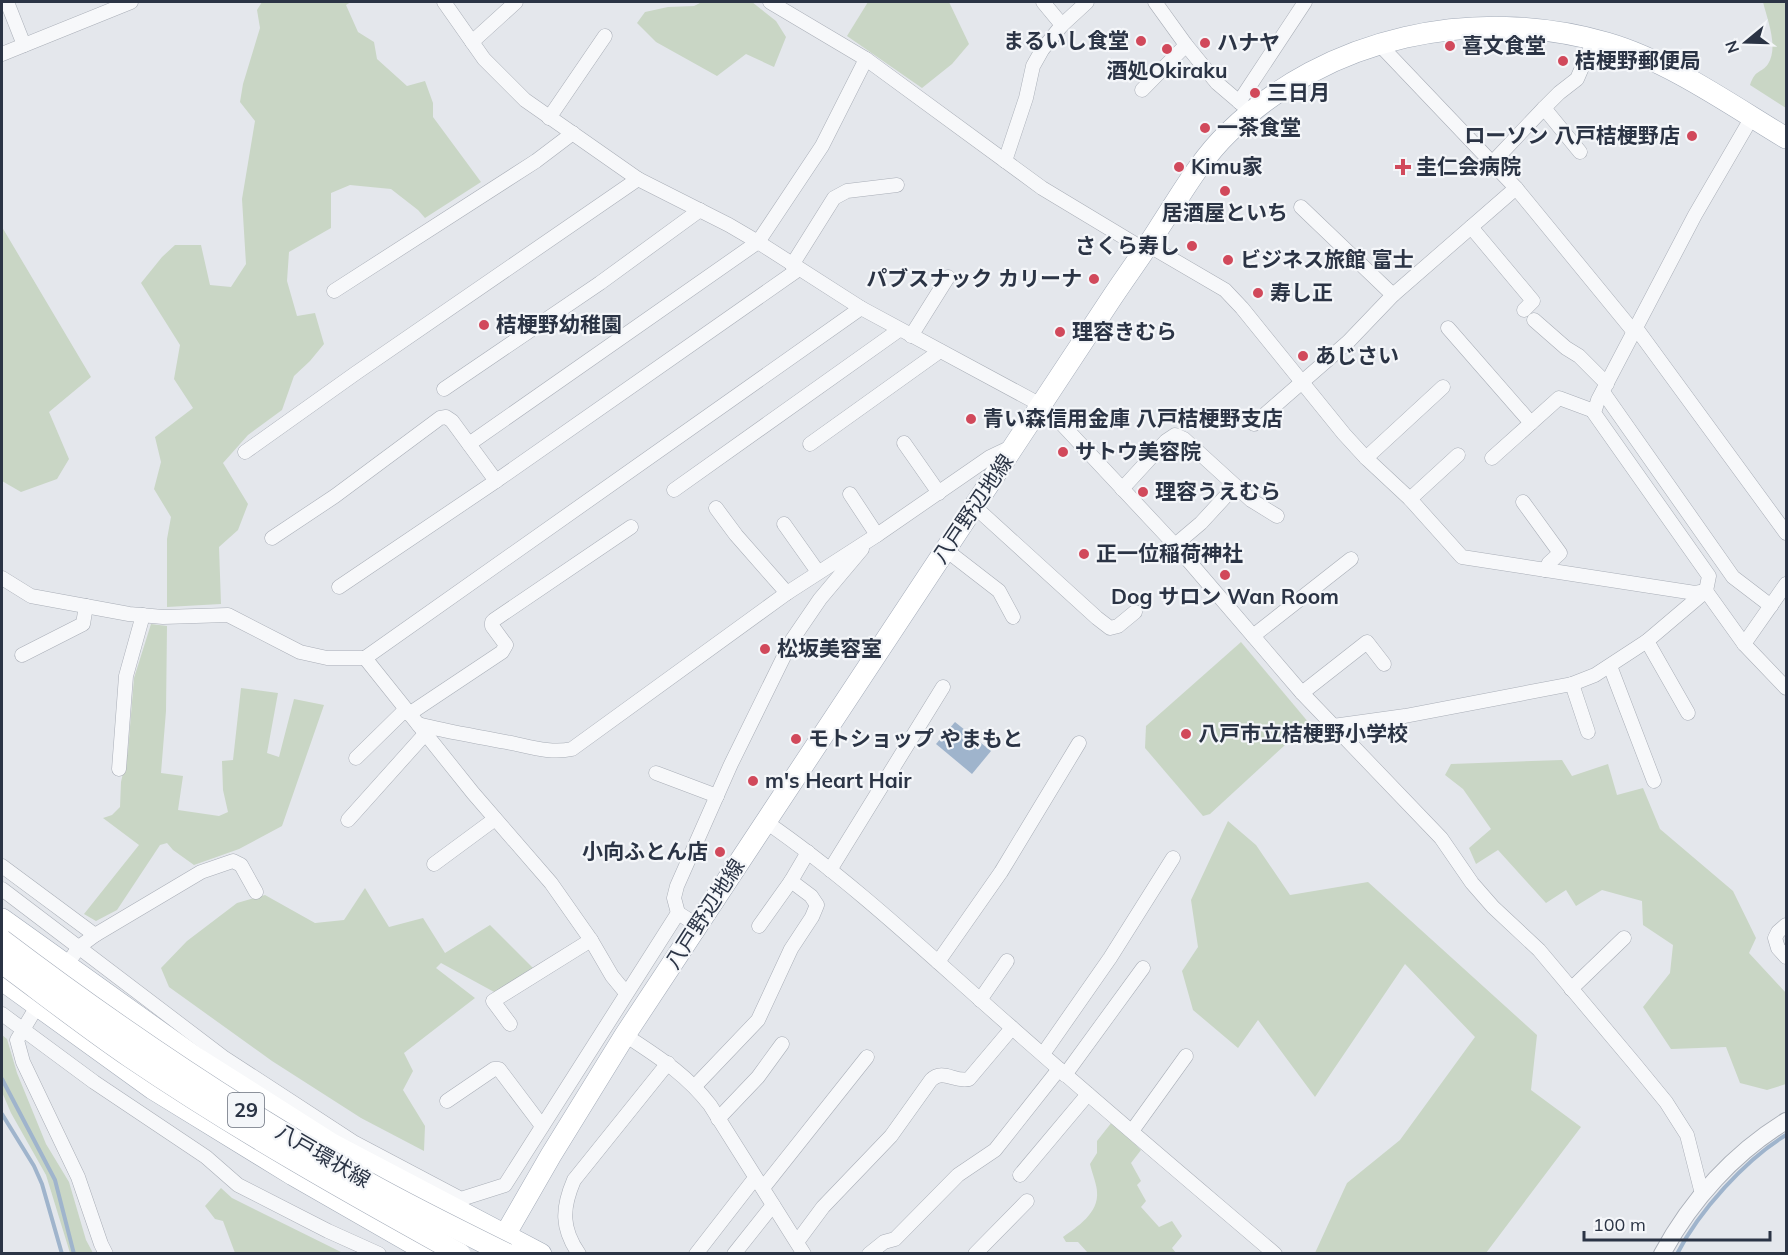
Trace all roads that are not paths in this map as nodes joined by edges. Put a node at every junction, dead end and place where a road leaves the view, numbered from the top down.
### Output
1 (7, 2) edge
2 (130, 2) edge
3 (444, 2) edge
4 (516, 2) edge
5 (770, 2) edge
6 (1043, 2) edge
7 (1087, 2) edge
8 (1305, 2) edge
9 (1160, 3) edge
10 (1062, 25) junction
11 (605, 36) dead end
12 (1594, 40) junction
13 (472, 42) junction
14 (1379, 44) junction
15 (24, 45) junction
16 (1186, 45) junction
17 (2, 54) edge
18 (866, 59) junction
19 (1142, 90) dead end
20 (1245, 107) junction
21 (1544, 108) junction
22 (1752, 117) junction
23 (549, 118) junction
24 (573, 133) junction
25 (1786, 138) edge
26 (1580, 152) dead end
27 (1005, 161) junction
28 (1493, 162) junction
29 (638, 179) junction
30 (897, 185) dead end
31 (1516, 188) junction
32 (1301, 207) dead end
33 (700, 210) junction
34 (1471, 227) junction
35 (758, 242) junction
36 (1147, 247) junction
37 (795, 267) junction
38 (948, 277) dead end
39 (334, 291) dead end
40 (1393, 295) junction
41 (861, 308) junction
42 (1524, 310) dead end
43 (1534, 320) dead end
44 (1448, 328) dead end
45 (1635, 330) junction
46 (905, 333) junction
47 (940, 351) junction
48 (1302, 381) junction
49 (1443, 387) dead end
50 (444, 388) dead end
51 (1605, 388) junction
52 (1041, 405) junction
53 (1594, 411) junction
54 (1531, 423) junction
55 (1254, 424) dead end
56 (904, 443) dead end
57 (469, 444) junction
58 (810, 444) dead end
59 (1015, 446) junction
60 (245, 452) dead end
61 (1458, 455) dead end
62 (1366, 458) junction
63 (1492, 458) dead end
64 (496, 481) junction
65 (1235, 486) junction
66 (1122, 489) junction
67 (674, 490) dead end
68 (850, 494) dead end
69 (939, 494) junction
70 (1410, 499) junction
71 (1523, 502) dead end
72 (975, 507) junction
73 (716, 508) dead end
74 (1277, 516) dead end
75 (784, 524) dead end
76 (631, 527) dead end
77 (1786, 533) edge
78 (272, 538) dead end
79 (873, 538) junction
80 (1175, 545) junction
81 (946, 550) junction
82 (1351, 559) dead end
83 (1545, 570) junction
84 (818, 572) junction
85 (2, 578) edge
86 (1786, 584) edge
87 (339, 587) dead end
88 (1706, 591) junction
89 (788, 593) junction
90 (86, 606) junction
91 (1771, 606) junction
92 (1135, 612) dead end
93 (142, 615) junction
94 (1013, 617) dead end
95 (1253, 636) junction
96 (1647, 641) junction
97 (1744, 644) junction
98 (22, 655) dead end
99 (365, 658) junction
100 (1384, 664) dead end
101 (1611, 666) junction
102 (1572, 684) junction
103 (943, 687) dead end
104 (1786, 688) edge
105 (1302, 693) junction
106 (1688, 713) dead end
107 (414, 721) junction
108 (1333, 726) junction
109 (1588, 732) dead end
110 (1078, 743) dead end
111 (356, 758) dead end
112 (119, 770) dead end
113 (656, 773) dead end
114 (1654, 781) dead end
115 (717, 796) junction
116 (495, 819) junction
117 (348, 820) dead end
118 (766, 822) junction
119 (808, 852) junction
120 (1173, 858) dead end
121 (434, 864) dead end
122 (2, 866) edge
123 (830, 870) junction
124 (791, 881) junction
125 (2, 889) edge
126 (256, 892) dead end
127 (678, 913) junction
128 (2, 919) edge
129 (697, 925) junction
130 (1786, 925) edge
131 (759, 926) dead end
132 (95, 935) junction
133 (1624, 938) dead end
134 (2, 940) edge
135 (591, 940) junction
136 (80, 947) junction
137 (1786, 957) edge
138 (1006, 961) dead end
139 (938, 962) junction
140 (2, 963) edge
141 (68, 963) dead end
142 (1143, 968) dead end
143 (2, 980) edge
144 (1571, 989) junction
145 (626, 993) junction
146 (980, 1000) junction
147 (33, 1013) dead end
148 (2, 1014) edge
149 (510, 1024) dead end
150 (1012, 1028) junction
151 (22, 1029) junction
152 (625, 1035) junction
153 (782, 1044) dead end
154 (1043, 1054) junction
155 (1186, 1056) dead end
156 (867, 1057) dead end
157 (668, 1063) junction
158 (1062, 1072) junction
159 (695, 1086) junction
160 (1088, 1094) junction
161 (447, 1101) dead end
162 (718, 1119) junction
163 (1786, 1121) edge
164 (542, 1126) junction
165 (1132, 1131) junction
166 (1020, 1175) dead end
167 (759, 1183) junction
168 (1702, 1194) junction
169 (1027, 1201) dead end
170 (773, 1205) junction
171 (502, 1248) edge
172 (801, 1248) edge
173 (106, 1254) edge
174 (378, 1254) edge
175 (431, 1254) edge
176 (460, 1254) edge
177 (541, 1254) edge
178 (579, 1254) edge
179 (696, 1254) edge
180 (734, 1254) edge
181 (869, 1254) edge
182 (975, 1254) edge
183 (1275, 1254) edge
184 (1662, 1254) edge

1 - 15 street
2 - 15 street
3 - 13 street
4 - 13 street
5 - 18 street
6 - 10 street
7 - 10 street
8 - 20 street
9 - 16 street
10 - 27 street
11 - 23 street
12 - 14 main road, 八戸野辺地線
12 - 21 street
12 - 22 main road, 八戸野辺地線
13 - 23 street
14 - 20 main road, 八戸野辺地線
14 - 28 street
15 - 17 street
16 - 19 street
16 - 20 street
18 - 27 street
18 - 35 street
20 - 36 main road, 八戸野辺地線
21 - 26 street
21 - 28 street
22 - 25 main road, 八戸野辺地線
22 - 45 street
23 - 24 street
24 - 29 street
24 - 39 street
27 - 36 street
28 - 31 street
29 - 33 street
29 - 60 street
30 - 37 street
31 - 34 street
31 - 45 street
32 - 40 street
33 - 35 street
33 - 50 street
34 - 40 street
34 - 42 street
35 - 37 street
35 - 57 street
36 - 48 street
36 - 52 main road, 八戸野辺地線
37 - 41 street
37 - 64 street
38 - 46 street
40 - 48 street
41 - 46 street
41 - 99 street
43 - 51 street
44 - 54 street
45 - 51 street
45 - 77 street
46 - 47 street
46 - 67 street
47 - 52 street
47 - 58 street
48 - 55 street
48 - 62 street
49 - 62 street
51 - 53 street
51 - 91 street
52 - 59 main road, 八戸野辺地線
52 - 66 street
53 - 54 street
53 - 88 street
54 - 63 street
56 - 69 street
57 - 64 street
57 - 78 street
59 - 69 street
59 - 72 main road, 八戸野辺地線
61 - 70 street
62 - 70 street
64 - 87 street
65 - 66 street
65 - 74 street
65 - 80 street
66 - 80 street
68 - 79 street
69 - 79 street
70 - 83 street
71 - 83 street
72 - 81 main road, 八戸野辺地線
72 - 92 street
73 - 89 street
75 - 84 street
76 - 107 street
79 - 84 street
79 - 115 street
80 - 95 street
81 - 94 street
81 - 118 main road, 八戸野辺地線
82 - 95 street
83 - 88 street
84 - 89 street
85 - 90 street
86 - 91 street
88 - 96 street
88 - 97 street
89 - 107 street
90 - 93 street
90 - 98 street
91 - 97 street
93 - 99 street
93 - 112 street
95 - 105 street
96 - 101 street
96 - 106 street
97 - 104 street
99 - 107 street
100 - 105 street
101 - 102 street
101 - 114 street
102 - 108 street
102 - 109 street
103 - 123 street
105 - 108 street
107 - 111 street
107 - 116 street
107 - 117 street
108 - 144 street
110 - 139 street
113 - 115 street
115 - 127 street
116 - 121 street
116 - 135 street
118 - 119 street
118 - 129 main road, 八戸野辺地線
119 - 123 street
119 - 124 street
120 - 154 street
122 - 132 street
123 - 139 street
124 - 131 street
124 - 159 street
125 - 136 street
126 - 132 street
127 - 129 street
127 - 145 street
128 - 171 main road, 29
129 - 152 main road, 八戸野辺地線
130 - 137 street
132 - 136 street
133 - 144 street
134 - 171 main road, 八戸環状線 / 29, bridge
135 - 145 street
135 - 149 street
136 - 141 street
136 - 164 street
138 - 146 street
139 - 146 street
140 - 176 main road, 八戸環状線 / 29, bridge
142 - 158 street
143 - 175 main road, 29
144 - 168 street
145 - 164 street
146 - 150 street
147 - 151 street
148 - 151 street
150 - 154 street
150 - 172 street
151 - 173 street
151 - 174 street
152 - 157 street
152 - 171 main road, 八戸野辺地線
153 - 162 street
154 - 158 street
155 - 165 street
156 - 167 street
157 - 159 street
157 - 178 street
158 - 160 street
158 - 181 street
159 - 162 street
160 - 165 street
160 - 166 street
161 - 164 street
162 - 167 street
163 - 168 street
165 - 183 street
167 - 170 street
167 - 179 street
168 - 184 street
169 - 182 street
170 - 172 street
170 - 180 street
171 - 177 main road, 29

